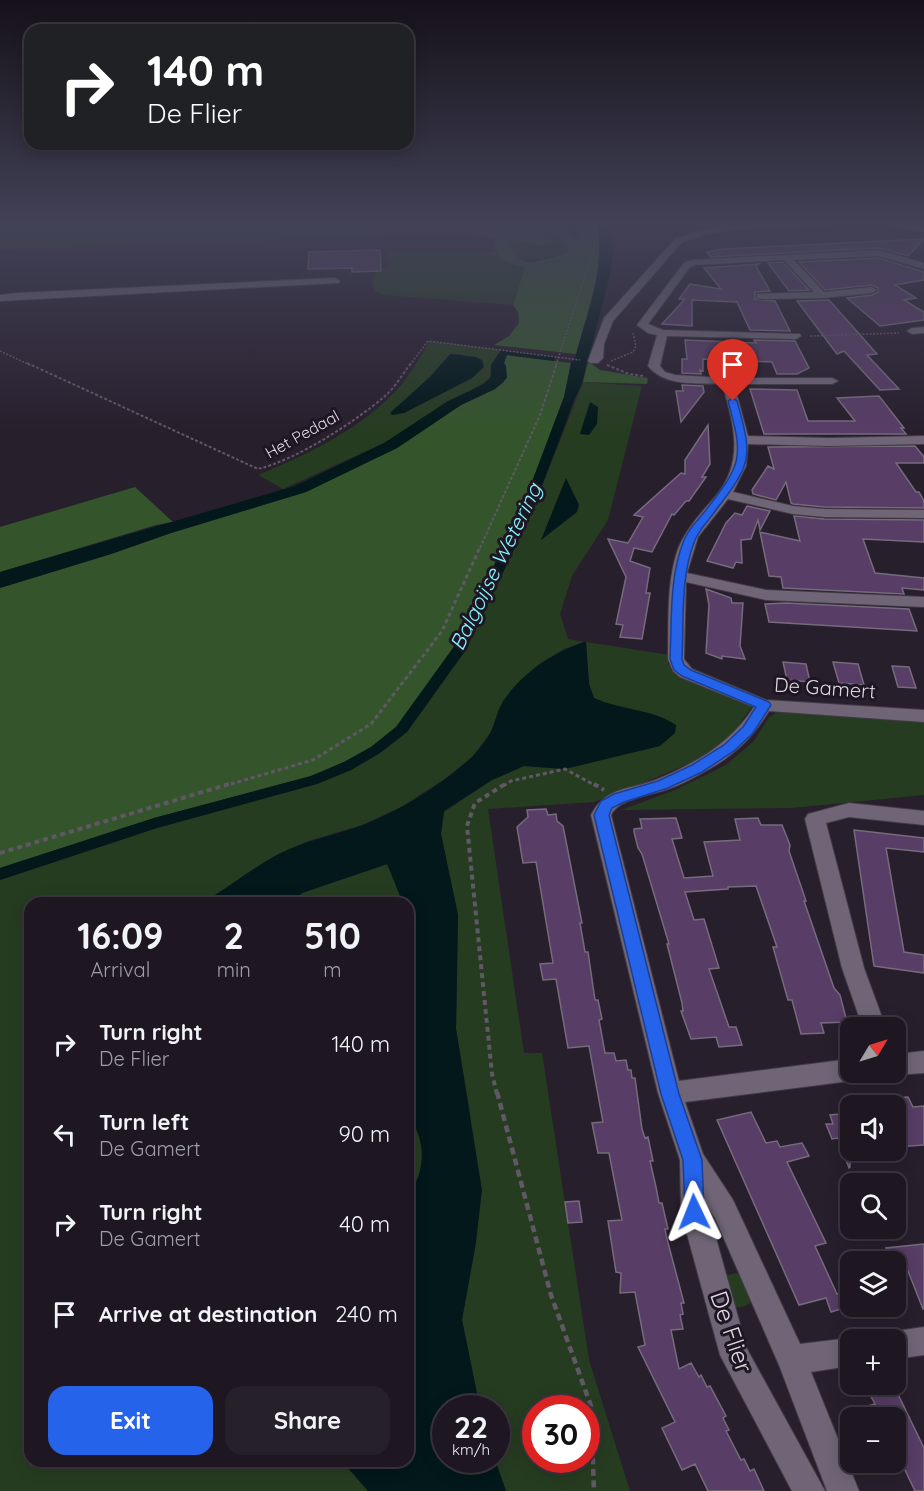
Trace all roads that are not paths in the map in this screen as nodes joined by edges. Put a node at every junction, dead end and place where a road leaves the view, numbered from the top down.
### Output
1 (110, 292) edge
2 (633, 292) edge
3 (666, 292) edge
4 (819, 292) edge
5 (856, 292) edge
6 (822, 295) junction
7 (761, 296) dead end
8 (0, 298) edge
9 (924, 330) edge
10 (912, 331) road end
11 (663, 333) junction
12 (796, 336) road end
13 (594, 361) road end
14 (727, 381) junction
15 (832, 381) dead end
16 (744, 440) junction
17 (924, 441) edge
18 (725, 494) junction
19 (924, 514) edge
20 (680, 576) junction
21 (924, 603) edge
22 (764, 705) junction
23 (924, 716) edge
24 (924, 818) edge
25 (871, 1017) edge
26 (924, 1062) edge
27 (906, 1063) edge
28 (840, 1071) edge
29 (670, 1094) junction
30 (693, 1160) junction
31 (924, 1341) edge
32 (906, 1344) edge
33 (840, 1353) edge
34 (792, 1360) junction
35 (809, 1491) edge
36 (843, 1491) edge

1 - 8 street
2 - 13 street
3 - 11 street
4 - 6 street
5 - 6 street
6 - 7 street
9 - 10 street
11 - 12 street
11 - 14 street
14 - 15 street
14 - 16 street, De Gamert
16 - 17 street
16 - 18 street, De Gamert
18 - 19 street
18 - 20 street, De Gamert
20 - 21 street
20 - 22 street, De Gamert
22 - 23 street, De Gamert
22 - 29 street, De Flier
24 - 25 street
26 - 27 street
28 - 29 street
29 - 30 street, De Flier
30 - 34 street, De Flier
30 - 35 street, De Flier
31 - 32 street
33 - 34 street
34 - 36 street, De Flier

